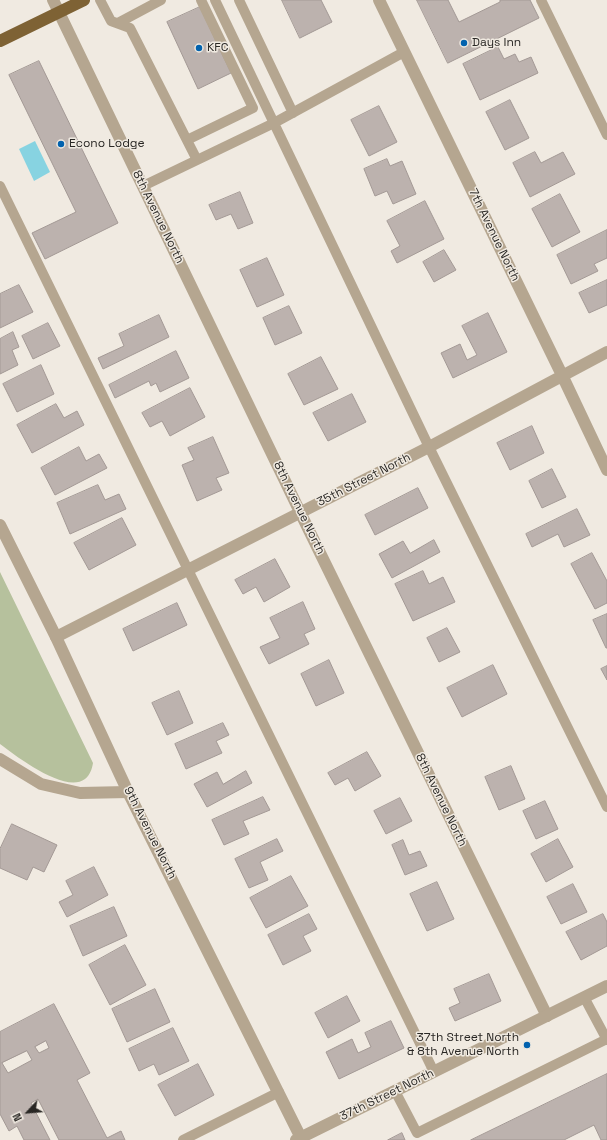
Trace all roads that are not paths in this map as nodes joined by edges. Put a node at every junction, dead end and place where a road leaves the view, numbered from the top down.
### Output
1 (53, 0) edge
2 (84, 0) edge
3 (100, 0) edge
4 (161, 0) edge
5 (201, 0) edge
6 (215, 0) edge
7 (239, 0) edge
8 (379, 0) edge
9 (542, 0) edge
10 (59, 12) junction
11 (118, 23) junction
12 (0, 41) edge
13 (404, 52) junction
14 (245, 63) junction
15 (234, 69) junction
16 (293, 113) junction
17 (274, 123) junction
18 (607, 135) edge
19 (187, 140) junction
20 (198, 160) junction
21 (143, 186) junction
22 (0, 188) edge
23 (607, 352) edge
24 (562, 375) junction
25 (429, 446) junction
26 (607, 470) edge
27 (300, 512) junction
28 (0, 525) edge
29 (188, 569) junction
30 (56, 637) junction
31 (0, 759) edge
32 (128, 792) junction
33 (607, 807) edge
34 (607, 986) edge
35 (584, 997) junction
36 (547, 1016) junction
37 (607, 1039) edge
38 (434, 1072) junction
39 (395, 1091) junction
40 (279, 1092) junction
41 (300, 1139) edge
42 (183, 1140) edge

1 - 10 street, 8th Avenue North
2 - 10 highway
3 - 11 lane
4 - 11 lane
5 - 15 lane
6 - 14 lane
7 - 16 lane
8 - 13 street, 7th Avenue North
9 - 18 lane
10 - 12 highway
10 - 21 street, 8th Avenue North
11 - 19 lane
13 - 16 lane
13 - 24 street, 7th Avenue North
14 - 15 lane
14 - 17 lane
15 - 19 lane
16 - 17 lane
17 - 20 lane
17 - 25 lane
19 - 20 lane
20 - 21 lane
21 - 27 street, 8th Avenue North
22 - 29 lane
23 - 24 street, 35th Street North
24 - 25 street, 35th Street North
24 - 26 street, 7th Avenue North
25 - 27 street, 35th Street North
25 - 33 lane
27 - 29 street, 35th Street North
27 - 36 street, 8th Avenue North
28 - 30 street, 9th Avenue North
29 - 30 street, 35th Street North
29 - 38 lane
30 - 32 street, 9th Avenue North
31 - 32 street
32 - 40 street, 9th Avenue North
34 - 35 street, 37th Street North
35 - 36 street, 37th Street North
35 - 37 lane
36 - 38 street, 37th Street North
37 - 39 lane
38 - 39 street, 37th Street North
39 - 41 street, 37th Street North
40 - 41 street, 9th Avenue North
40 - 42 lane

